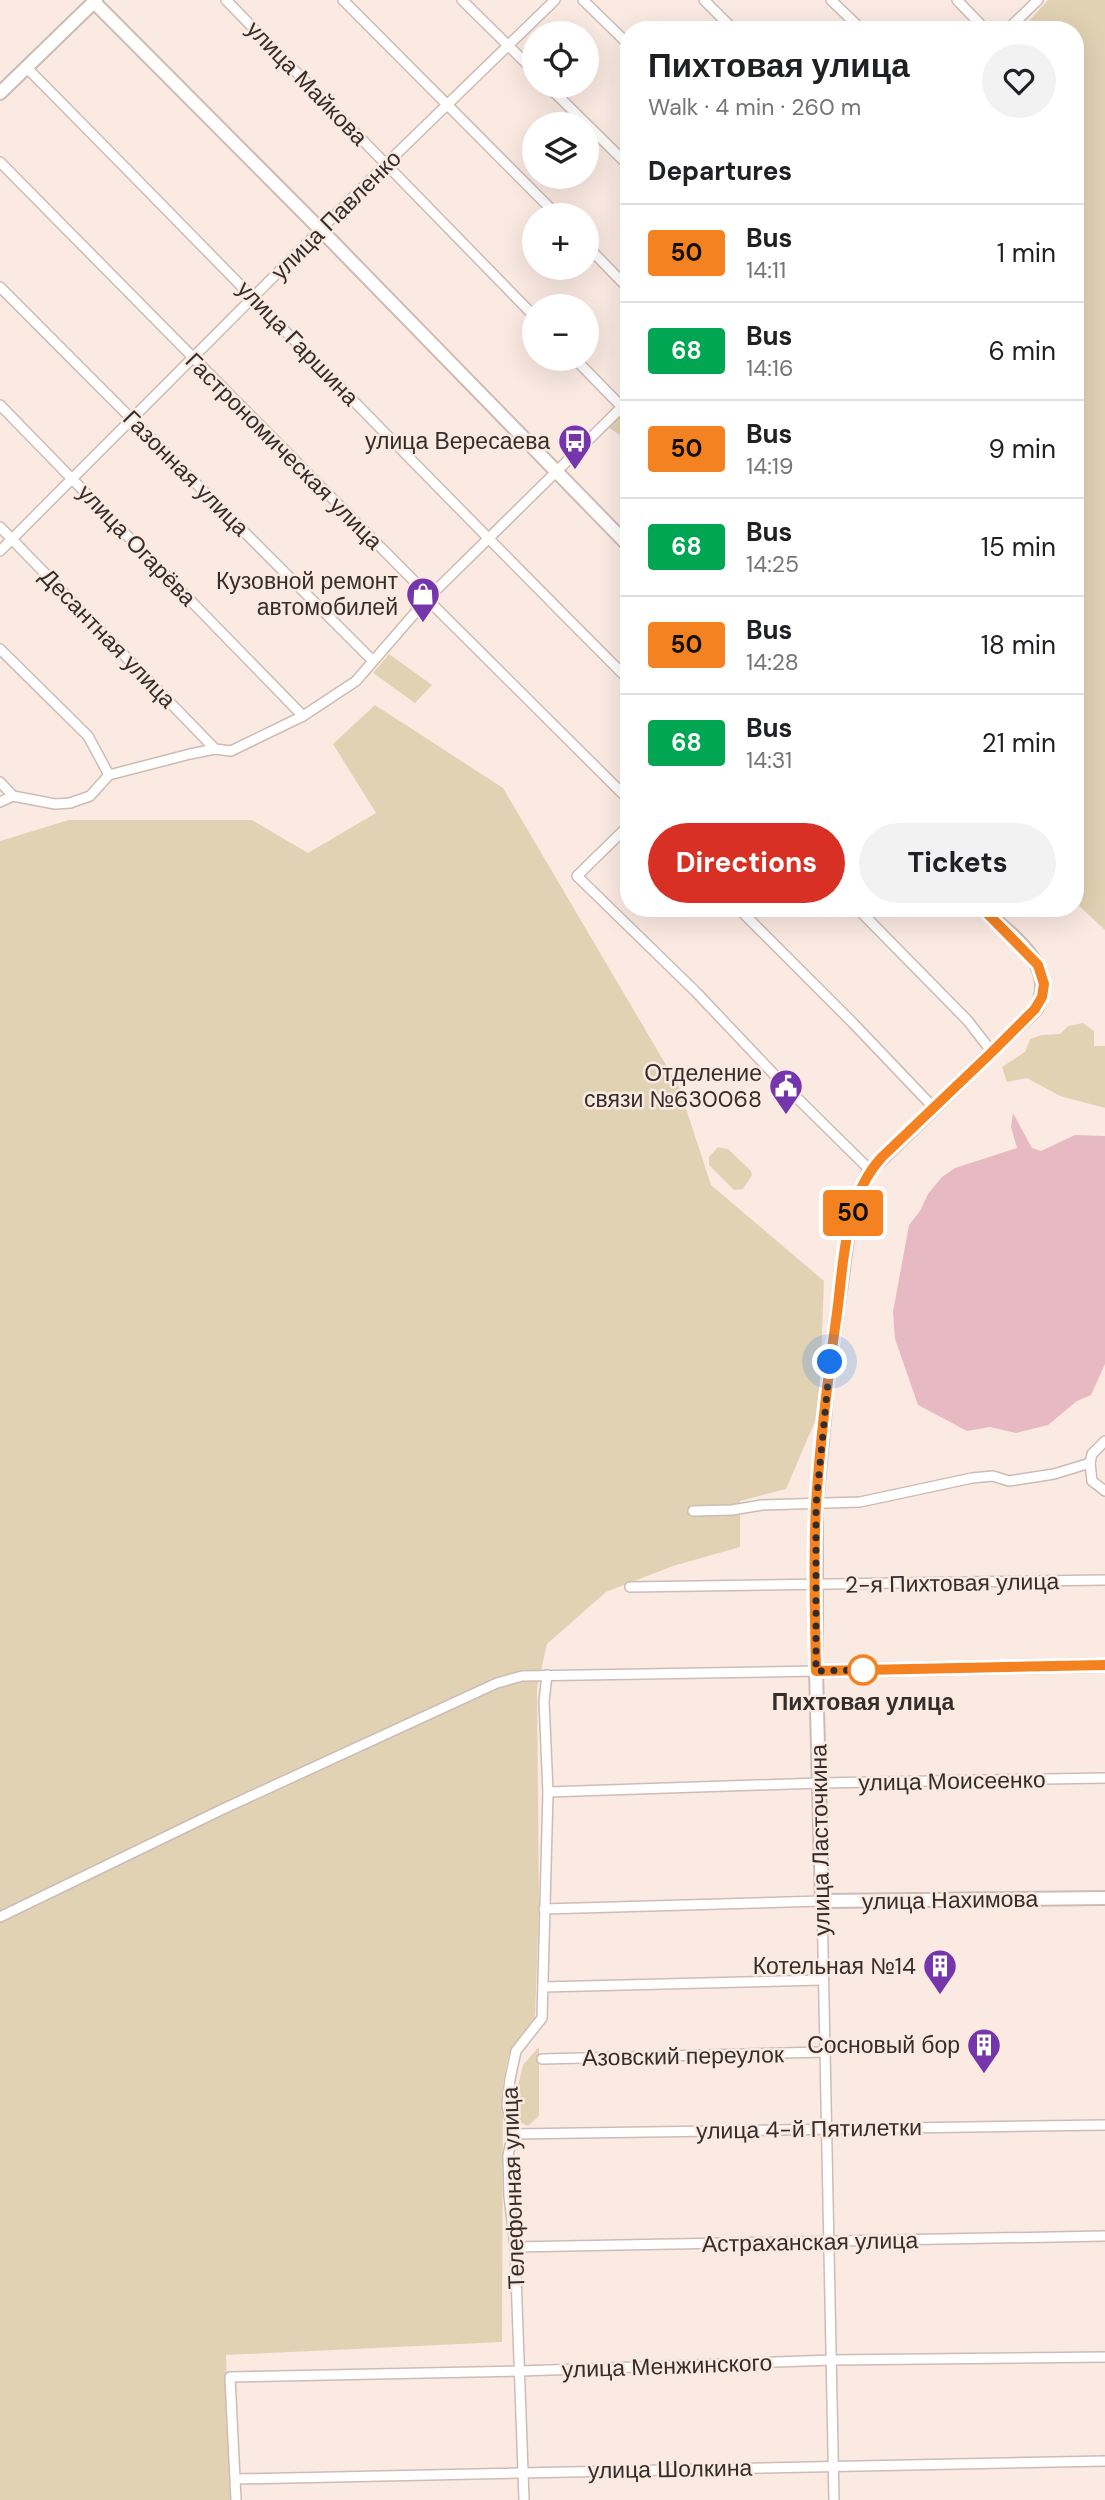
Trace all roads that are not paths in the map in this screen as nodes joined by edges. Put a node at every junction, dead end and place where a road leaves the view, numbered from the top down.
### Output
1 (226, 0) edge
2 (343, 0) edge
3 (461, 0) edge
4 (555, 0) edge
5 (583, 0) edge
6 (704, 0) edge
7 (831, 0) edge
8 (957, 0) edge
9 (1038, 0) edge
10 (95, 1) edge
11 (725, 21) edge
12 (853, 21) edge
13 (977, 21) edge
14 (1016, 21) edge
15 (620, 36) edge
16 (508, 46) junction
17 (522, 59) edge
18 (26, 67) junction
19 (0, 93) edge
20 (560, 98) edge
21 (448, 104) junction
22 (620, 157) edge
23 (0, 162) edge
24 (386, 164) junction
25 (545, 203) edge
26 (321, 230) junction
27 (599, 258) edge
28 (620, 280) edge
29 (0, 287) edge
30 (254, 298) junction
31 (522, 304) edge
32 (193, 358) junction
33 (588, 371) edge
34 (620, 400) edge
35 (0, 405) edge
36 (620, 409) edge
37 (132, 419) junction
38 (556, 470) junction
39 (73, 479) junction
40 (0, 527) edge
41 (620, 536) edge
42 (487, 538) junction
43 (12, 539) junction
44 (0, 551) edge
45 (427, 599) junction
46 (0, 649) edge
47 (372, 660) junction
48 (620, 671) edge
49 (303, 716) junction
50 (215, 749) junction
51 (109, 775) junction
52 (0, 782) edge
53 (620, 791) edge
54 (13, 796) junction
55 (0, 803) edge
56 (620, 834) edge
57 (747, 917) edge
58 (866, 917) edge
59 (991, 917) edge
60 (992, 1052) junction
61 (934, 1108) junction
62 (870, 1170) junction
63 (1105, 1441) edge
64 (1090, 1463) junction
65 (1105, 1491) edge
66 (816, 1505) junction
67 (693, 1511) dead end
68 (1105, 1580) edge
69 (815, 1586) junction
70 (630, 1587) dead end
71 (1105, 1665) edge
72 (816, 1671) junction
73 (547, 1675) junction
74 (1105, 1779) edge
75 (819, 1783) junction
76 (548, 1792) junction
77 (1105, 1898) edge
78 (822, 1901) junction
79 (544, 1909) junction
80 (0, 1917) edge
81 (822, 1980) junction
82 (543, 1987) junction
83 (824, 2052) junction
84 (542, 2059) dead end
85 (1105, 2124) edge
86 (827, 2129) junction
87 (513, 2134) junction
88 (1105, 2236) edge
89 (828, 2243) junction
90 (515, 2247) junction
91 (1105, 2357) edge
92 (832, 2360) junction
93 (521, 2371) junction
94 (1105, 2461) edge
95 (833, 2466) junction
96 (523, 2472) junction
97 (236, 2479) junction
98 (236, 2500) edge
99 (524, 2500) edge
100 (834, 2500) edge

1 - 24 street, улица Майкова
2 - 21 street
3 - 16 street
4 - 16 street, улица Павленко
5 - 15 street
6 - 11 street
7 - 12 street
8 - 13 street
9 - 14 street
10 - 18 street
10 - 26 street
16 - 17 street
16 - 21 street, улица Павленко
18 - 19 street
18 - 30 street, улица Гаршина
20 - 22 street
21 - 24 street, улица Павленко
21 - 25 street
23 - 32 street, Гастрономическая улица
24 - 26 street, улица Павленко
24 - 31 street, улица Майкова
26 - 30 street, улица Павленко
26 - 38 street
27 - 28 street
29 - 37 street, Газонная улица
30 - 32 street, улица Павленко
30 - 42 street, улица Гаршина
32 - 37 street, улица Павленко
32 - 45 street, Гастрономическая улица
33 - 34 street
35 - 39 street, улица Огарёва
36 - 38 street
37 - 39 street, улица Павленко
37 - 47 street, Газонная улица
38 - 41 street
38 - 42 street
39 - 43 street, улица Павленко
39 - 49 street, улица Огарёва
40 - 43 street, Десантная улица
42 - 45 street
42 - 48 street, улица Гаршина
43 - 44 street, улица Павленко
43 - 50 street, Десантная улица
45 - 47 street
45 - 53 street, Гастрономическая улица
46 - 51 street
47 - 49 street
49 - 50 street
50 - 51 street
51 - 54 street
52 - 54 street
54 - 55 street
56 - 62 street
57 - 61 street
58 - 60 street
59 - 60 street, улица Ласточкина
60 - 61 street, улица Ласточкина
61 - 62 street, улица Ласточкина
62 - 66 street, улица Ласточкина
63 - 64 street
64 - 65 street
64 - 66 street
66 - 67 street
66 - 69 street, улица Ласточкина
68 - 69 street, 2-я Пихтовая улица
69 - 70 street, 2-я Пихтовая улица
69 - 72 street, улица Ласточкина
71 - 72 street
72 - 73 street
72 - 75 street, улица Ласточкина
73 - 76 street, Телефонная улица
73 - 80 street
74 - 75 street, улица Моисеенко
75 - 76 street, улица Моисеенко
75 - 78 street, улица Ласточкина
76 - 79 street, Телефонная улица
77 - 78 street, улица Нахимова
78 - 79 street, улица Нахимова
78 - 81 street, улица Ласточкина
79 - 82 street, Телефонная улица
81 - 82 street
81 - 83 street, улица Ласточкина
82 - 87 street, Телефонная улица
83 - 84 street, Азовский переулок
83 - 86 street, улица Ласточкина
85 - 86 street, улица 4-й Пятилетки
86 - 87 street, улица 4-й Пятилетки
86 - 89 street, улица Ласточкина
87 - 90 street, Телефонная улица
88 - 89 street, Астраханская улица
89 - 90 street, Астраханская улица
89 - 92 street, улица Ласточкина
90 - 93 street, Телефонная улица
91 - 92 street, улица Менжинского
92 - 93 street, улица Менжинского
92 - 95 street, улица Ласточкина
93 - 96 street, Телефонная улица
93 - 97 street, улица Менжинского
94 - 95 street, улица Шолкина
95 - 96 street, улица Шолкина
95 - 100 street, улица Ласточкина
96 - 97 street, улица Шолкина
96 - 99 street, Телефонная улица
97 - 98 street

